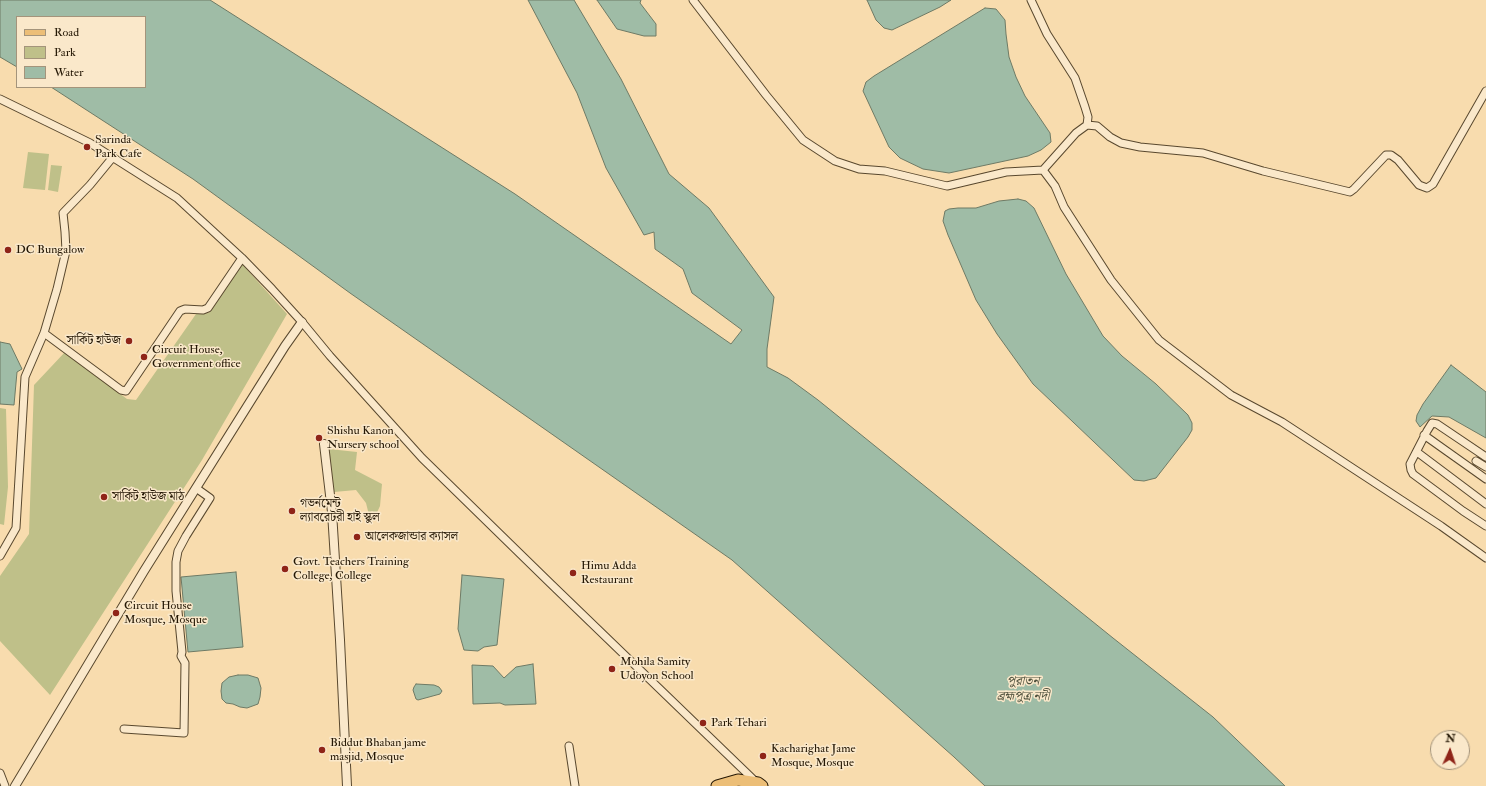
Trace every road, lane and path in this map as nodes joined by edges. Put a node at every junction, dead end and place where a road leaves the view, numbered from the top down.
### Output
1 (693, 0) edge
2 (1031, 0) edge
3 (1486, 91) edge
4 (0, 99) edge
5 (1087, 125) junction
6 (113, 156) junction
7 (1043, 170) junction
8 (242, 258) junction
9 (302, 322) junction
10 (44, 333) junction
11 (1424, 435) junction
12 (324, 444) dead end
13 (1417, 452) junction
14 (1486, 457) edge
15 (1476, 460) dead end
16 (1486, 467) edge
17 (1486, 479) edge
18 (196, 488) junction
19 (1486, 504) edge
20 (1486, 526) edge
21 (0, 556) edge
22 (1486, 558) edge
23 (124, 729) dead end
24 (569, 746) dead end
25 (0, 773) edge
26 (760, 784) edge
27 (5, 786) edge
28 (15, 786) edge
29 (347, 786) edge
30 (575, 786) edge
31 (719, 786) edge

1 - 7 street
2 - 5 street
3 - 5 street
4 - 6 street
5 - 7 street
6 - 8 street
6 - 10 street
7 - 22 street
8 - 9 street
8 - 10 street
9 - 18 street
9 - 26 street
10 - 21 street
11 - 13 street
11 - 14 street
11 - 17 street
12 - 29 street
13 - 19 street
13 - 20 street
15 - 16 street
18 - 23 street
18 - 28 street
24 - 30 street
25 - 27 street
26 - 31 main road

